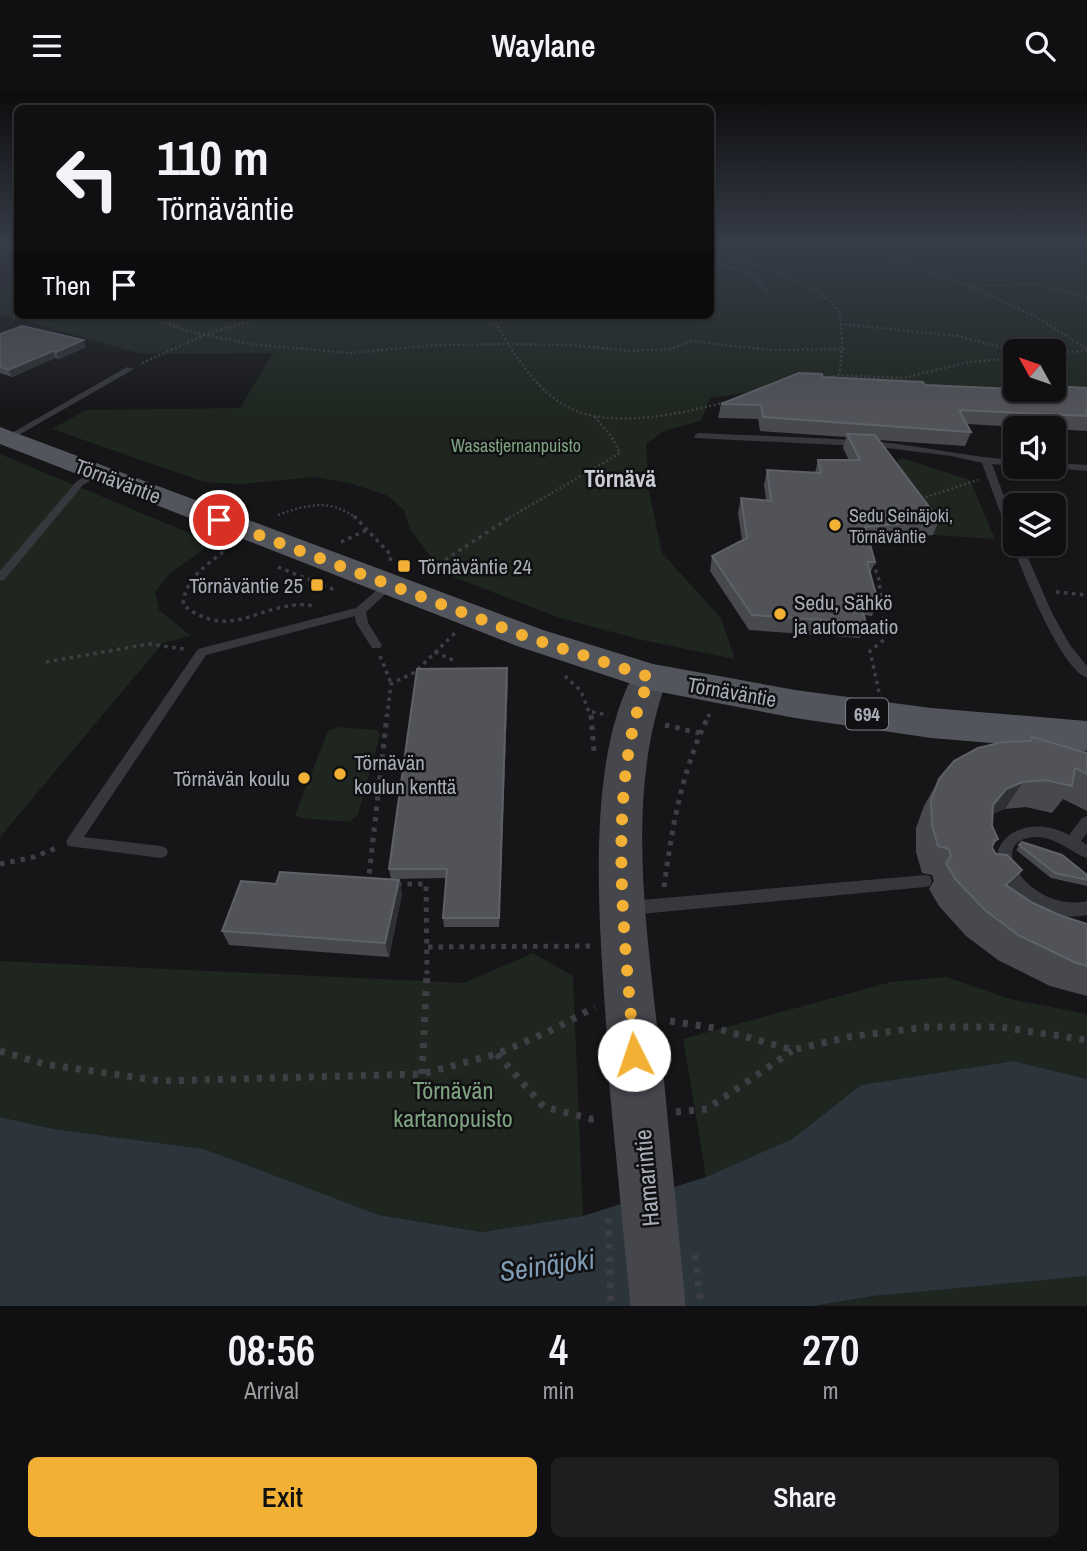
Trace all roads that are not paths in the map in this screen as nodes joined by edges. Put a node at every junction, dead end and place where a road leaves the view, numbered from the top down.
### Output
1 (130, 369) road end
2 (698, 436) dead end
3 (3, 437) edge
4 (986, 461) junction
5 (1003, 462) edge
6 (1066, 467) edge
7 (1087, 468) edge
8 (97, 473) junction
9 (1003, 507) edge
10 (1022, 556) edge
11 (0, 578) edge
12 (384, 582) junction
13 (360, 611) junction
14 (376, 645) road end
15 (1087, 674) edge
16 (650, 677) junction
17 (1087, 736) edge
18 (1087, 822) edge
19 (1073, 841) junction
20 (161, 852) dead end
21 (1087, 852) edge
22 (925, 881) dead end
23 (642, 907) junction
24 (1087, 908) edge
25 (658, 1306) edge

1 - 3 lane
2 - 4 lane
3 - 8 main road, Törnäväntie
4 - 5 lane
4 - 9 lane
6 - 7 lane
8 - 11 lane
8 - 12 main road, Törnäväntie
10 - 15 lane
12 - 13 lane
12 - 16 main road, Törnäväntie
13 - 14 lane
13 - 20 lane
16 - 17 main road, Törnäväntie / 694
16 - 23 main road, Hamarintie
18 - 19 lane
19 - 21 lane
19 - 24 lane
22 - 23 lane
23 - 25 main road, Hamarintie, bridge

